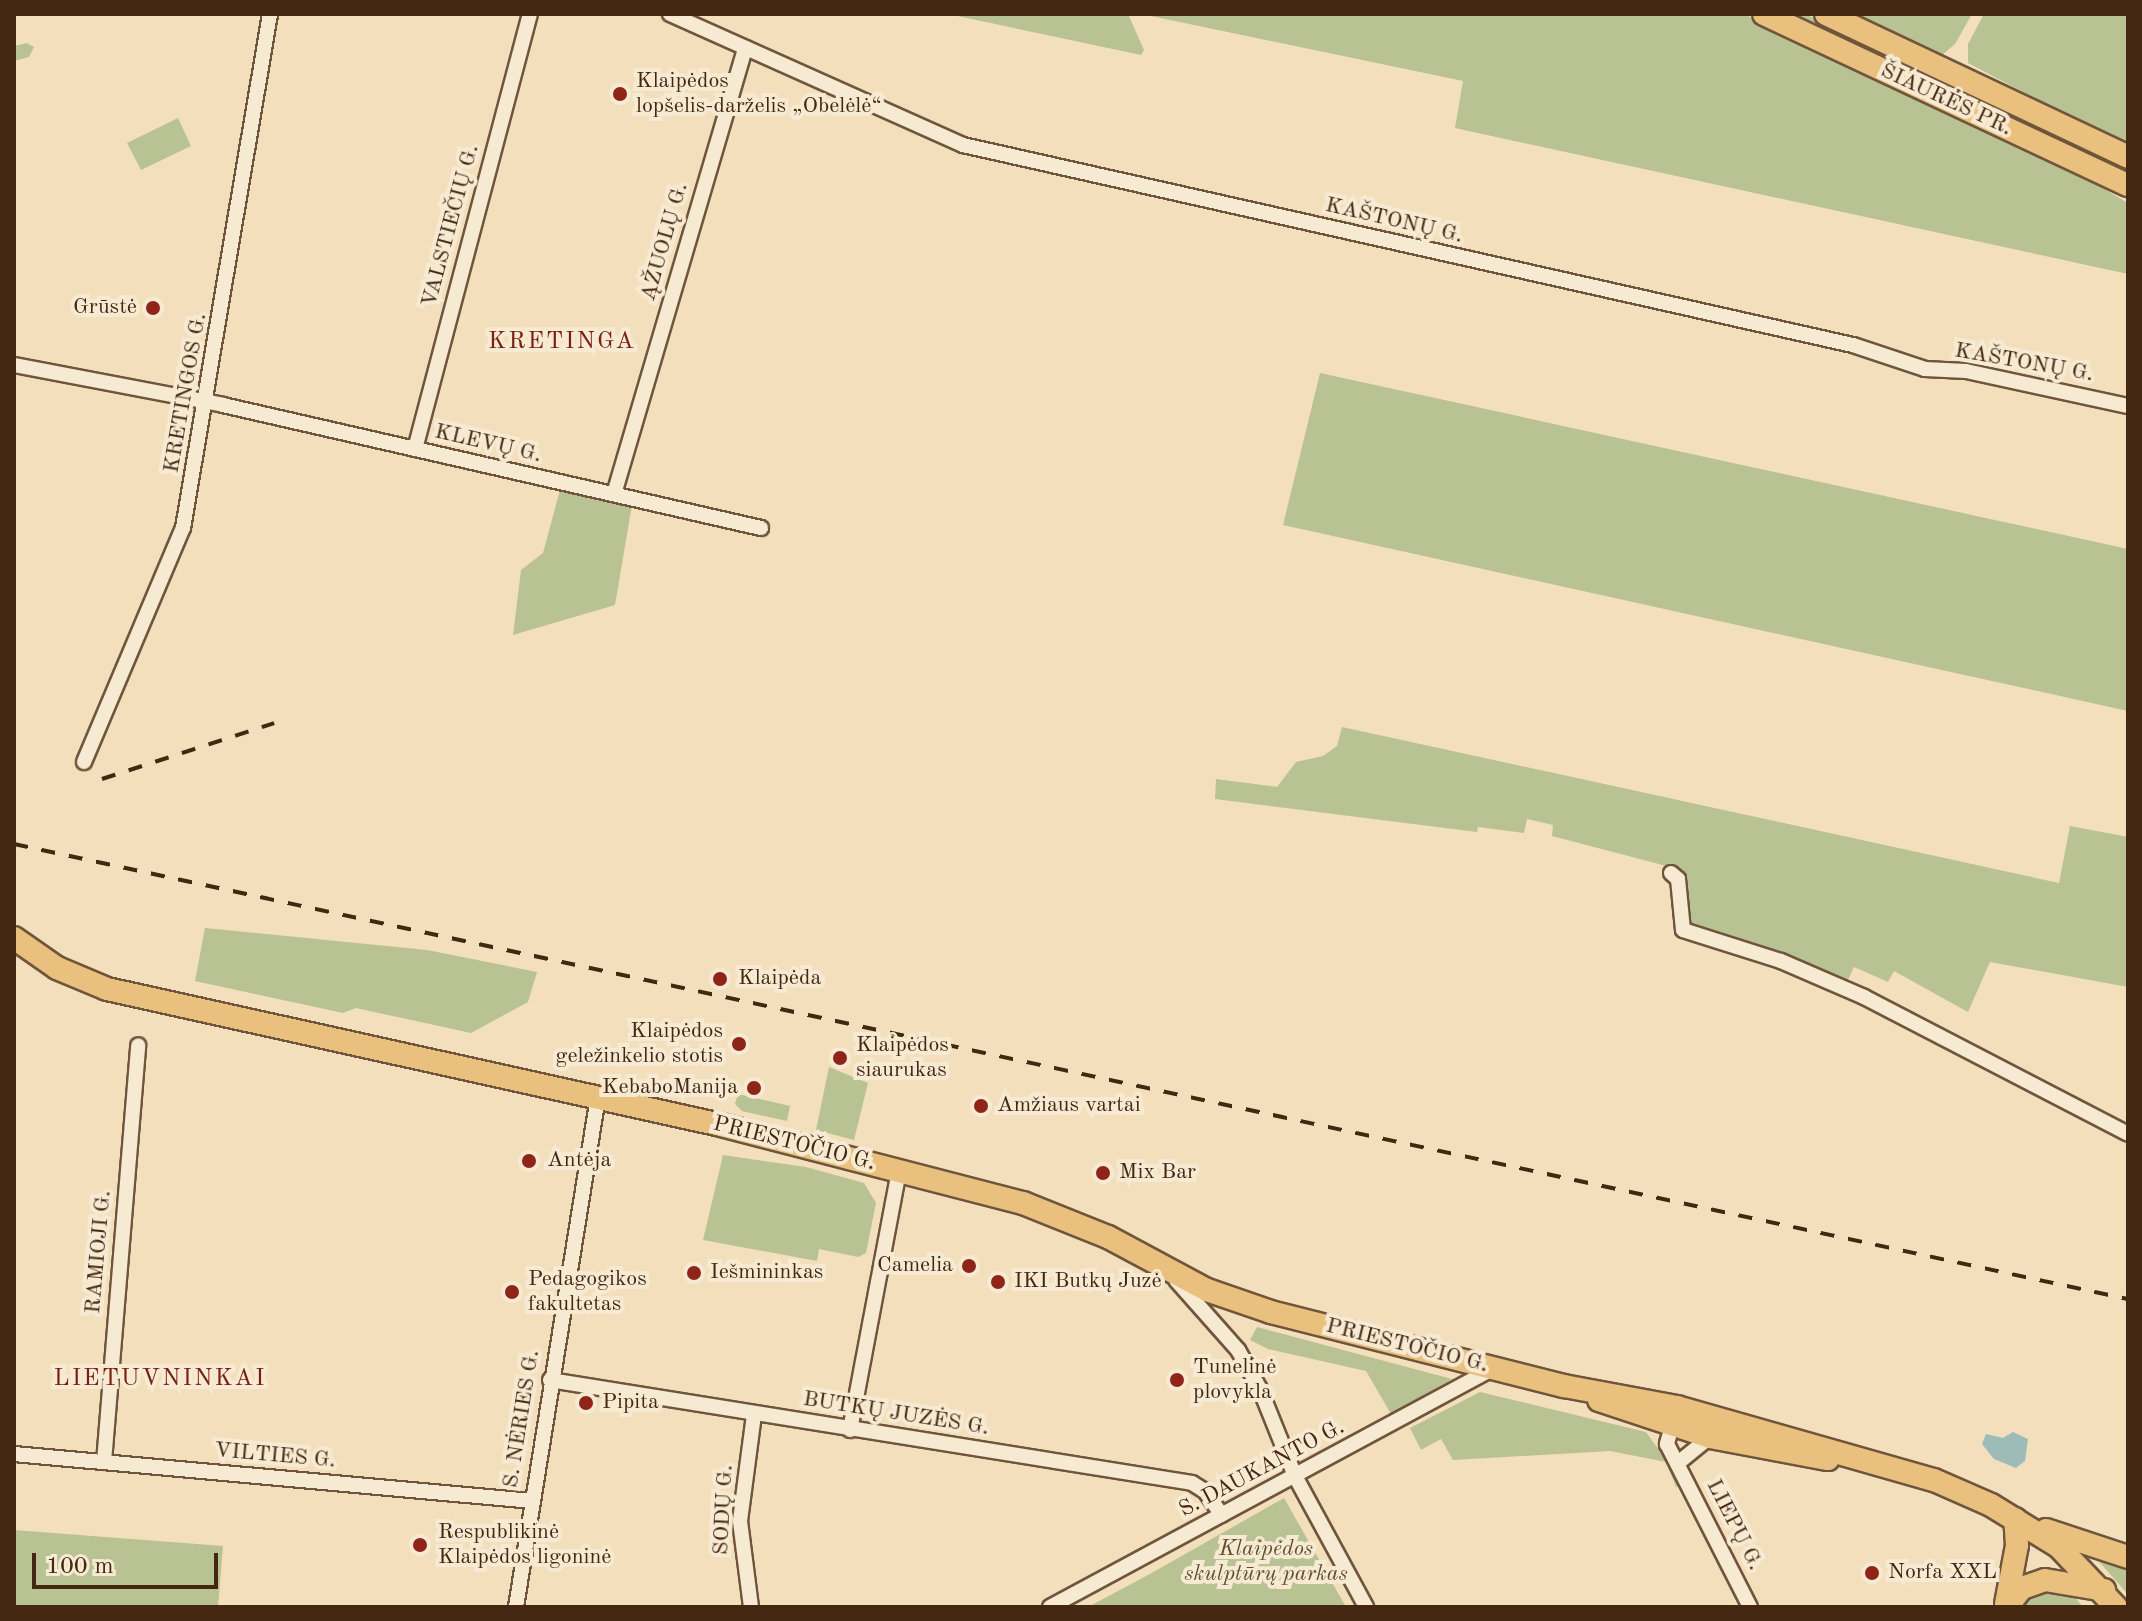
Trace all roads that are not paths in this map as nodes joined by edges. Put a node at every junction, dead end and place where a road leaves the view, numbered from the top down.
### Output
1 (270, 14) edge
2 (530, 14) edge
3 (670, 14) edge
4 (1764, 14) edge
5 (1826, 14) edge
6 (745, 48) junction
7 (2128, 157) edge
8 (2128, 185) edge
9 (14, 365) edge
10 (206, 402) junction
11 (2128, 406) edge
12 (415, 449) junction
13 (614, 494) junction
14 (761, 528) dead end
15 (84, 762) dead end
16 (1671, 873) dead end
17 (14, 938) edge
18 (138, 1045) dead end
19 (598, 1097) junction
20 (2128, 1134) edge
21 (899, 1170) junction
22 (1164, 1268) junction
23 (1494, 1368) junction
24 (550, 1380) junction
25 (754, 1414) junction
26 (1674, 1417) junction
27 (850, 1430) junction
28 (1710, 1437) junction
29 (14, 1454) edge
30 (104, 1462) junction
31 (1678, 1463) junction
32 (1887, 1467) junction
33 (1295, 1476) junction
34 (532, 1501) junction
35 (1222, 1515) junction
36 (2020, 1521) junction
37 (2128, 1557) edge
38 (2110, 1598) edge
39 (516, 1607) edge
40 (751, 1607) edge
41 (1050, 1607) edge
42 (1366, 1607) edge
43 (1750, 1607) edge
44 (2006, 1607) edge

1 - 10 street, KRETINGOS G.
2 - 12 street, VALSTIEČIŲ G.
3 - 6 street, KAŠTONŲ G.
4 - 8 main road, ŠIAURĖS PR.
5 - 7 main road, ŠIAURĖS PR.
6 - 11 street, KAŠTONŲ G.
6 - 13 street, ĄŽUOLŲ G.
9 - 10 street, KLEVŲ G.
10 - 12 street, KLEVŲ G.
10 - 15 street, KRETINGOS G.
12 - 13 street, KLEVŲ G.
13 - 14 street, KLEVŲ G.
16 - 20 street
17 - 19 main road, PRIESTOČIO G.
18 - 30 street, RAMIOJI G.
19 - 21 main road, PRIESTOČIO G.
19 - 24 street, S. NĖRIES G.
21 - 22 main road, PRIESTOČIO G.
21 - 27 street
22 - 23 main road, PRIESTOČIO G.
22 - 33 street
23 - 26 main road, PRIESTOČIO G.
23 - 33 street, S. DAUKANTO G.
24 - 25 street, BUTKŲ JUZĖS G.
24 - 34 street, S. NĖRIES G.
25 - 27 street, BUTKŲ JUZĖS G.
25 - 40 street, SODŲ G.
26 - 28 main road, PRIESTOČIO G.
26 - 31 street, LIEPŲ G.
26 - 32 main road, PRIESTOČIO G.
27 - 35 street, BUTKŲ JUZĖS G.
28 - 31 street, LIEPŲ G.
28 - 32 main road, PRIESTOČIO G.
29 - 30 street, VILTIES G.
30 - 34 street, VILTIES G.
31 - 43 street, LIEPŲ G.
32 - 36 main road, PRIESTOČIO G.
33 - 35 street, S. DAUKANTO G.
33 - 42 street
34 - 39 street, S. NĖRIES G.
35 - 41 street, S. DAUKANTO G.
36 - 37 main road
36 - 38 main road, PRIESTOČIO G.
36 - 44 main road
38 - 44 main road

